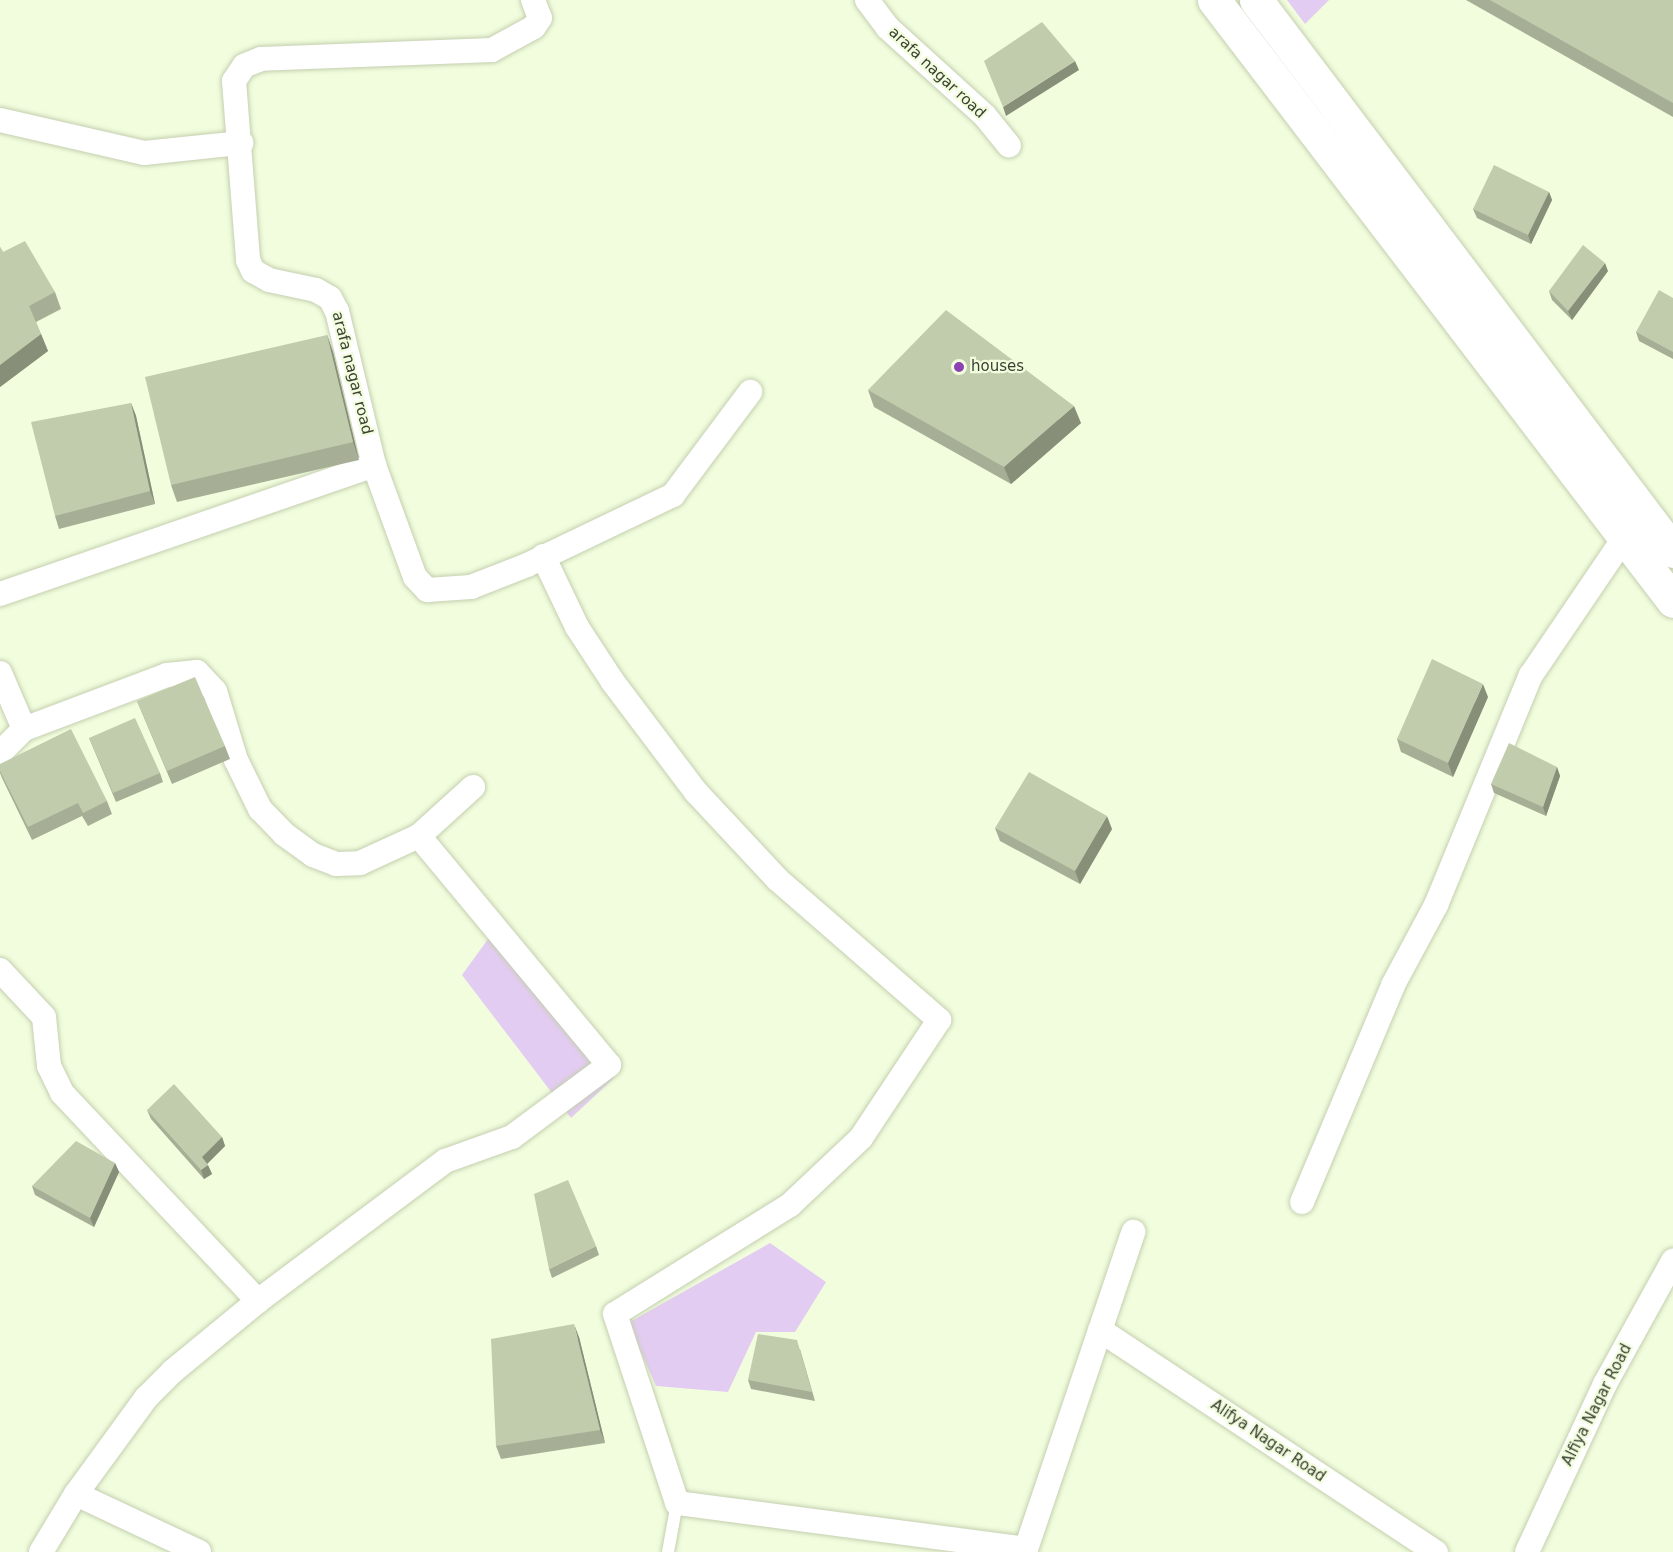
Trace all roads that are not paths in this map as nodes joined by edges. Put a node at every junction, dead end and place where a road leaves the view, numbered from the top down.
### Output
1 (533, 0) edge
2 (867, 0) edge
3 (1214, 0) edge
4 (1256, 0) edge
5 (0, 120) edge
6 (241, 144) junction
7 (1008, 146) dead end
8 (750, 392) dead end
9 (374, 465) junction
10 (1624, 538) junction
11 (1673, 551) edge
12 (543, 556) junction
13 (0, 594) edge
14 (1673, 601) edge
15 (0, 673) edge
16 (24, 729) junction
17 (0, 753) edge
18 (473, 787) dead end
19 (419, 836) junction
20 (0, 970) edge
21 (1302, 1202) dead end
22 (1133, 1232) dead end
23 (1673, 1261) edge
24 (1667, 1285) edge
25 (258, 1301) junction
26 (1100, 1330) junction
27 (76, 1494) junction
28 (677, 1503) junction
29 (42, 1552) edge
30 (199, 1552) edge
31 (668, 1552) edge
32 (1436, 1552) edge
33 (1527, 1552) edge

1 - 6 street, arafa nagar road
2 - 7 street, arafa nagar road
3 - 10 main road
4 - 11 main road
5 - 6 street
6 - 9 street, arafa nagar road
8 - 12 street, arafa nagar road
9 - 12 street, arafa nagar road
9 - 13 street
10 - 14 main road
10 - 21 street
12 - 28 street
15 - 16 street
16 - 17 street
16 - 19 street
18 - 19 street
19 - 25 street
20 - 25 street
22 - 26 street
23 - 24 street, Alfiya Nagar Road
24 - 33 street, Alfiya Nagar Road
25 - 27 street
26 - 28 street
26 - 32 street, Alifya Nagar Road
27 - 29 street
27 - 30 street
28 - 31 lane

